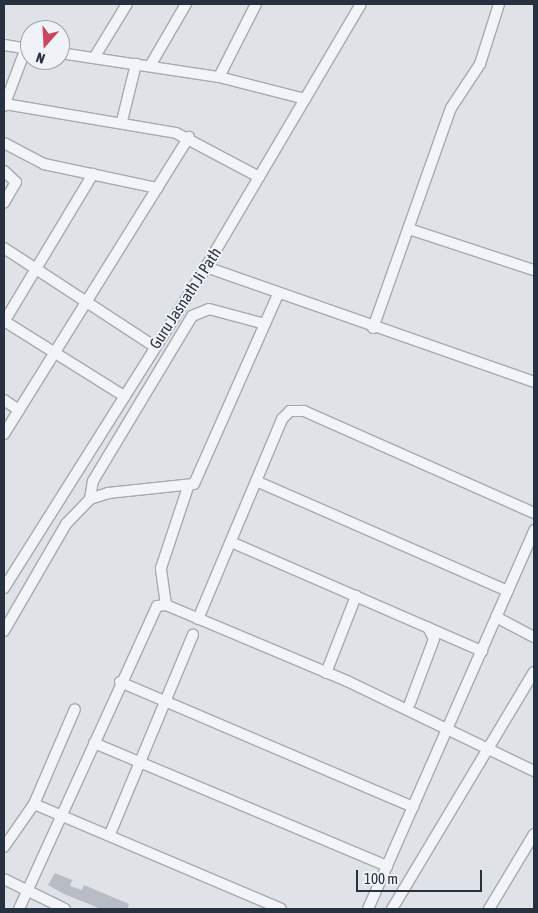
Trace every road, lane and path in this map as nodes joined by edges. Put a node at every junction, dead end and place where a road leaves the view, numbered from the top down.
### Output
1 (127, 4) edge
2 (186, 4) edge
3 (256, 4) edge
4 (360, 4) edge
5 (499, 4) edge
6 (4, 45) edge
7 (20, 47) edge
8 (70, 54) edge
9 (94, 58) junction
10 (136, 64) junction
11 (150, 66) junction
12 (20, 67) edge
13 (219, 77) junction
14 (305, 99) junction
15 (4, 105) edge
16 (122, 121) junction
17 (189, 137) junction
18 (4, 143) edge
19 (4, 171) edge
20 (93, 174) junction
21 (259, 177) junction
22 (157, 188) junction
23 (4, 203) edge
24 (408, 229) junction
25 (4, 248) edge
26 (206, 267) junction
27 (35, 268) junction
28 (534, 270) edge
29 (278, 294) junction
30 (86, 301) junction
31 (4, 322) edge
32 (265, 324) junction
33 (373, 328) junction
34 (154, 346) junction
35 (53, 352) junction
36 (534, 382) edge
37 (124, 396) junction
38 (4, 400) edge
39 (19, 410) junction
40 (4, 434) edge
41 (256, 480) junction
42 (188, 487) junction
43 (90, 499) junction
44 (534, 513) edge
45 (534, 530) edge
46 (230, 542) junction
47 (4, 586) edge
48 (508, 591) junction
49 (356, 596) junction
50 (166, 605) junction
51 (496, 617) junction
52 (198, 619) junction
53 (428, 628) junction
54 (4, 631) edge
55 (193, 635) dead end
56 (534, 637) edge
57 (482, 651) junction
58 (534, 672) edge
59 (326, 673) junction
60 (120, 682) junction
61 (166, 702) junction
62 (410, 703) dead end
63 (75, 709) dead end
64 (448, 729) junction
65 (94, 743) junction
66 (487, 748) junction
67 (141, 763) junction
68 (534, 771) edge
69 (34, 804) junction
70 (413, 808) junction
71 (62, 814) junction
72 (110, 834) junction
73 (534, 834) edge
74 (4, 847) edge
75 (387, 866) junction
76 (4, 878) edge
77 (26, 893) junction
78 (19, 909) edge
79 (65, 909) edge
80 (281, 909) edge
81 (368, 909) edge
82 (392, 909) edge
83 (489, 909) edge

1 - 9 street
2 - 11 street
3 - 13 street
4 - 14 street, Guru Jasnath Ji Path
5 - 24 street
6 - 7 street
8 - 9 street
9 - 10 street
10 - 11 street
10 - 16 street
11 - 13 street
12 - 15 street
13 - 14 street
14 - 21 street, Guru Jasnath Ji Path
15 - 16 street
16 - 17 street
17 - 21 street
17 - 22 street
18 - 20 street
19 - 23 street
20 - 22 street
20 - 27 street
21 - 26 street, Guru Jasnath Ji Path
22 - 30 street
24 - 28 street
24 - 33 street
25 - 27 street
26 - 29 street
26 - 34 street, Guru Jasnath Ji Path
27 - 30 street
27 - 31 street
29 - 32 street
29 - 33 street
30 - 34 street
30 - 35 street
31 - 35 street
32 - 42 street
32 - 43 street
33 - 36 street
34 - 37 street, Guru Jasnath Ji Path
35 - 37 street
35 - 39 street
37 - 47 street, Guru Jasnath Ji Path
38 - 39 street
39 - 40 street
41 - 44 street
41 - 46 street
41 - 48 street
42 - 43 street
42 - 50 street
43 - 54 street
45 - 48 street
46 - 49 street
46 - 52 street
48 - 51 street
49 - 53 street
49 - 59 street
50 - 52 street
50 - 60 street
51 - 56 street
51 - 57 street
52 - 59 street
53 - 57 street
53 - 62 street
55 - 61 street
57 - 64 street
58 - 66 street
59 - 64 street
60 - 61 street
60 - 65 street
61 - 67 street
61 - 70 street
63 - 69 street
64 - 66 street
64 - 70 street
65 - 67 street
65 - 71 street
66 - 68 street
66 - 82 street
67 - 72 street
67 - 75 street
69 - 71 street
69 - 74 street
70 - 75 street
71 - 72 street
71 - 77 street
72 - 80 street
73 - 83 street
75 - 81 street
76 - 77 street
77 - 78 street
77 - 79 street

